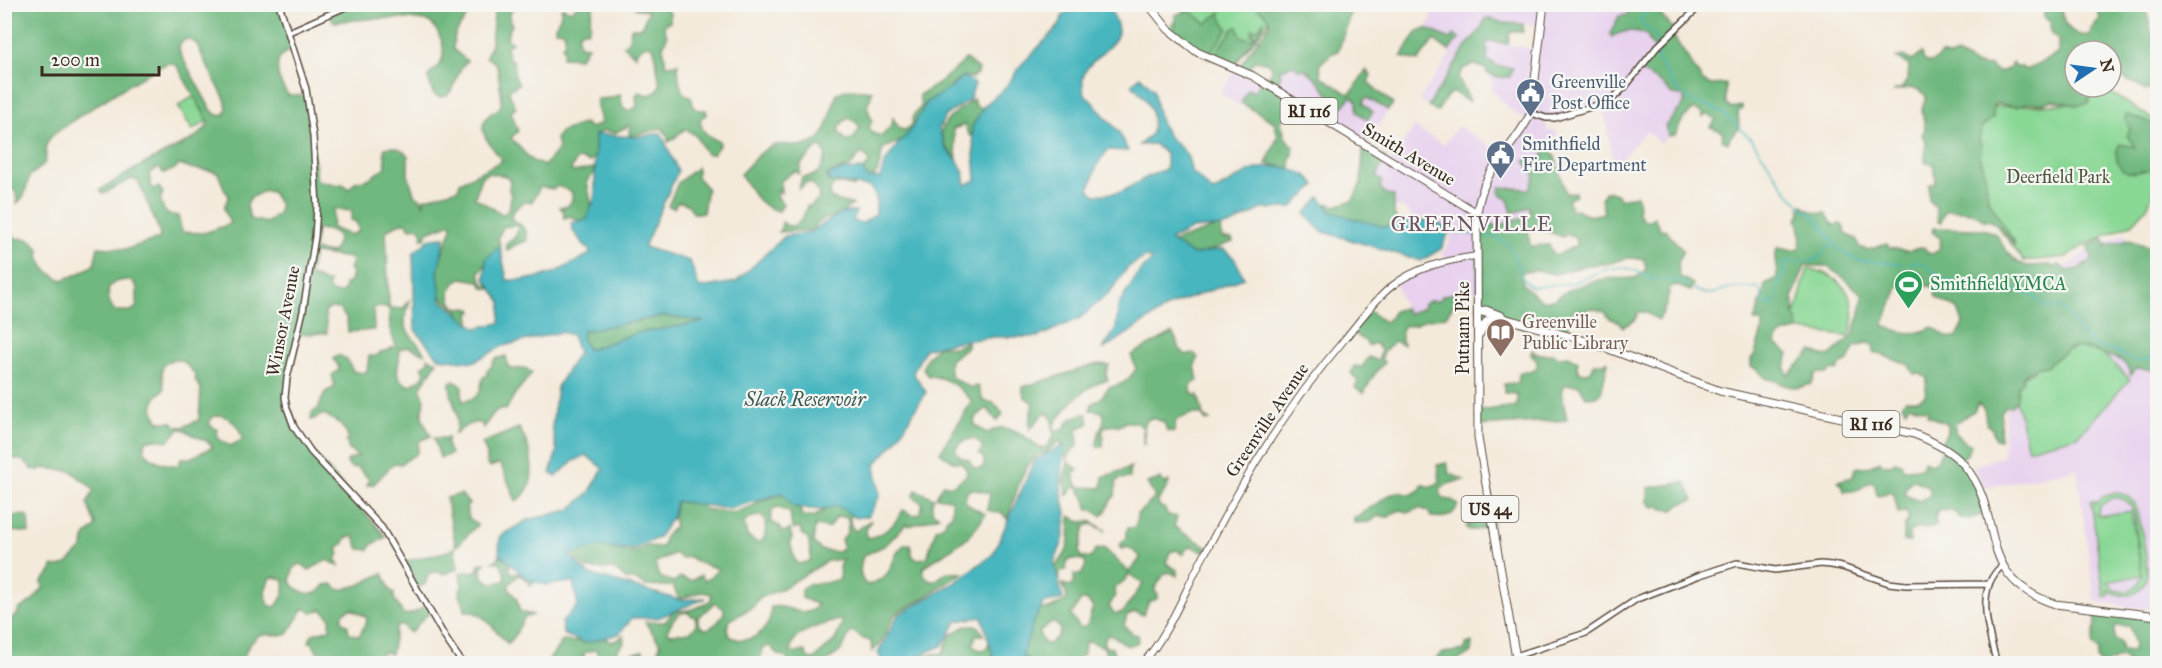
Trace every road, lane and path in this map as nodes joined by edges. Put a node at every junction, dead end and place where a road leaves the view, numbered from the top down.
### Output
1 (279, 4) edge
2 (352, 4) edge
3 (1148, 4) edge
4 (1544, 4) edge
5 (1702, 4) edge
6 (289, 32) junction
7 (1531, 112) junction
8 (1477, 213) junction
9 (1477, 256) junction
10 (1478, 311) junction
11 (1504, 317) junction
12 (1478, 337) junction
13 (2002, 566) junction
14 (1988, 584) junction
15 (2157, 616) edge
16 (1516, 660) edge
17 (463, 663) edge
18 (1142, 663) edge
19 (1997, 663) edge

1 - 6 street, Winsor Avenue
2 - 6 street
3 - 8 main road, Smith Avenue / RI 116
4 - 7 main road, Putnam Pike / US 44
5 - 7 street
6 - 17 street, Winsor Avenue
7 - 8 main road, Putnam Pike / US 44
8 - 9 main road, Putnam Pike / US 44
9 - 10 main road, Putnam Pike / US 44
9 - 18 main road, Greenville Avenue
10 - 11 main road, RI 116
10 - 12 main road, Putnam Pike / US 44
11 - 12 main road
11 - 13 main road, RI 116
12 - 16 main road, Putnam Pike / US 44
13 - 14 street
13 - 15 main road, RI 116
14 - 16 street
14 - 19 street

